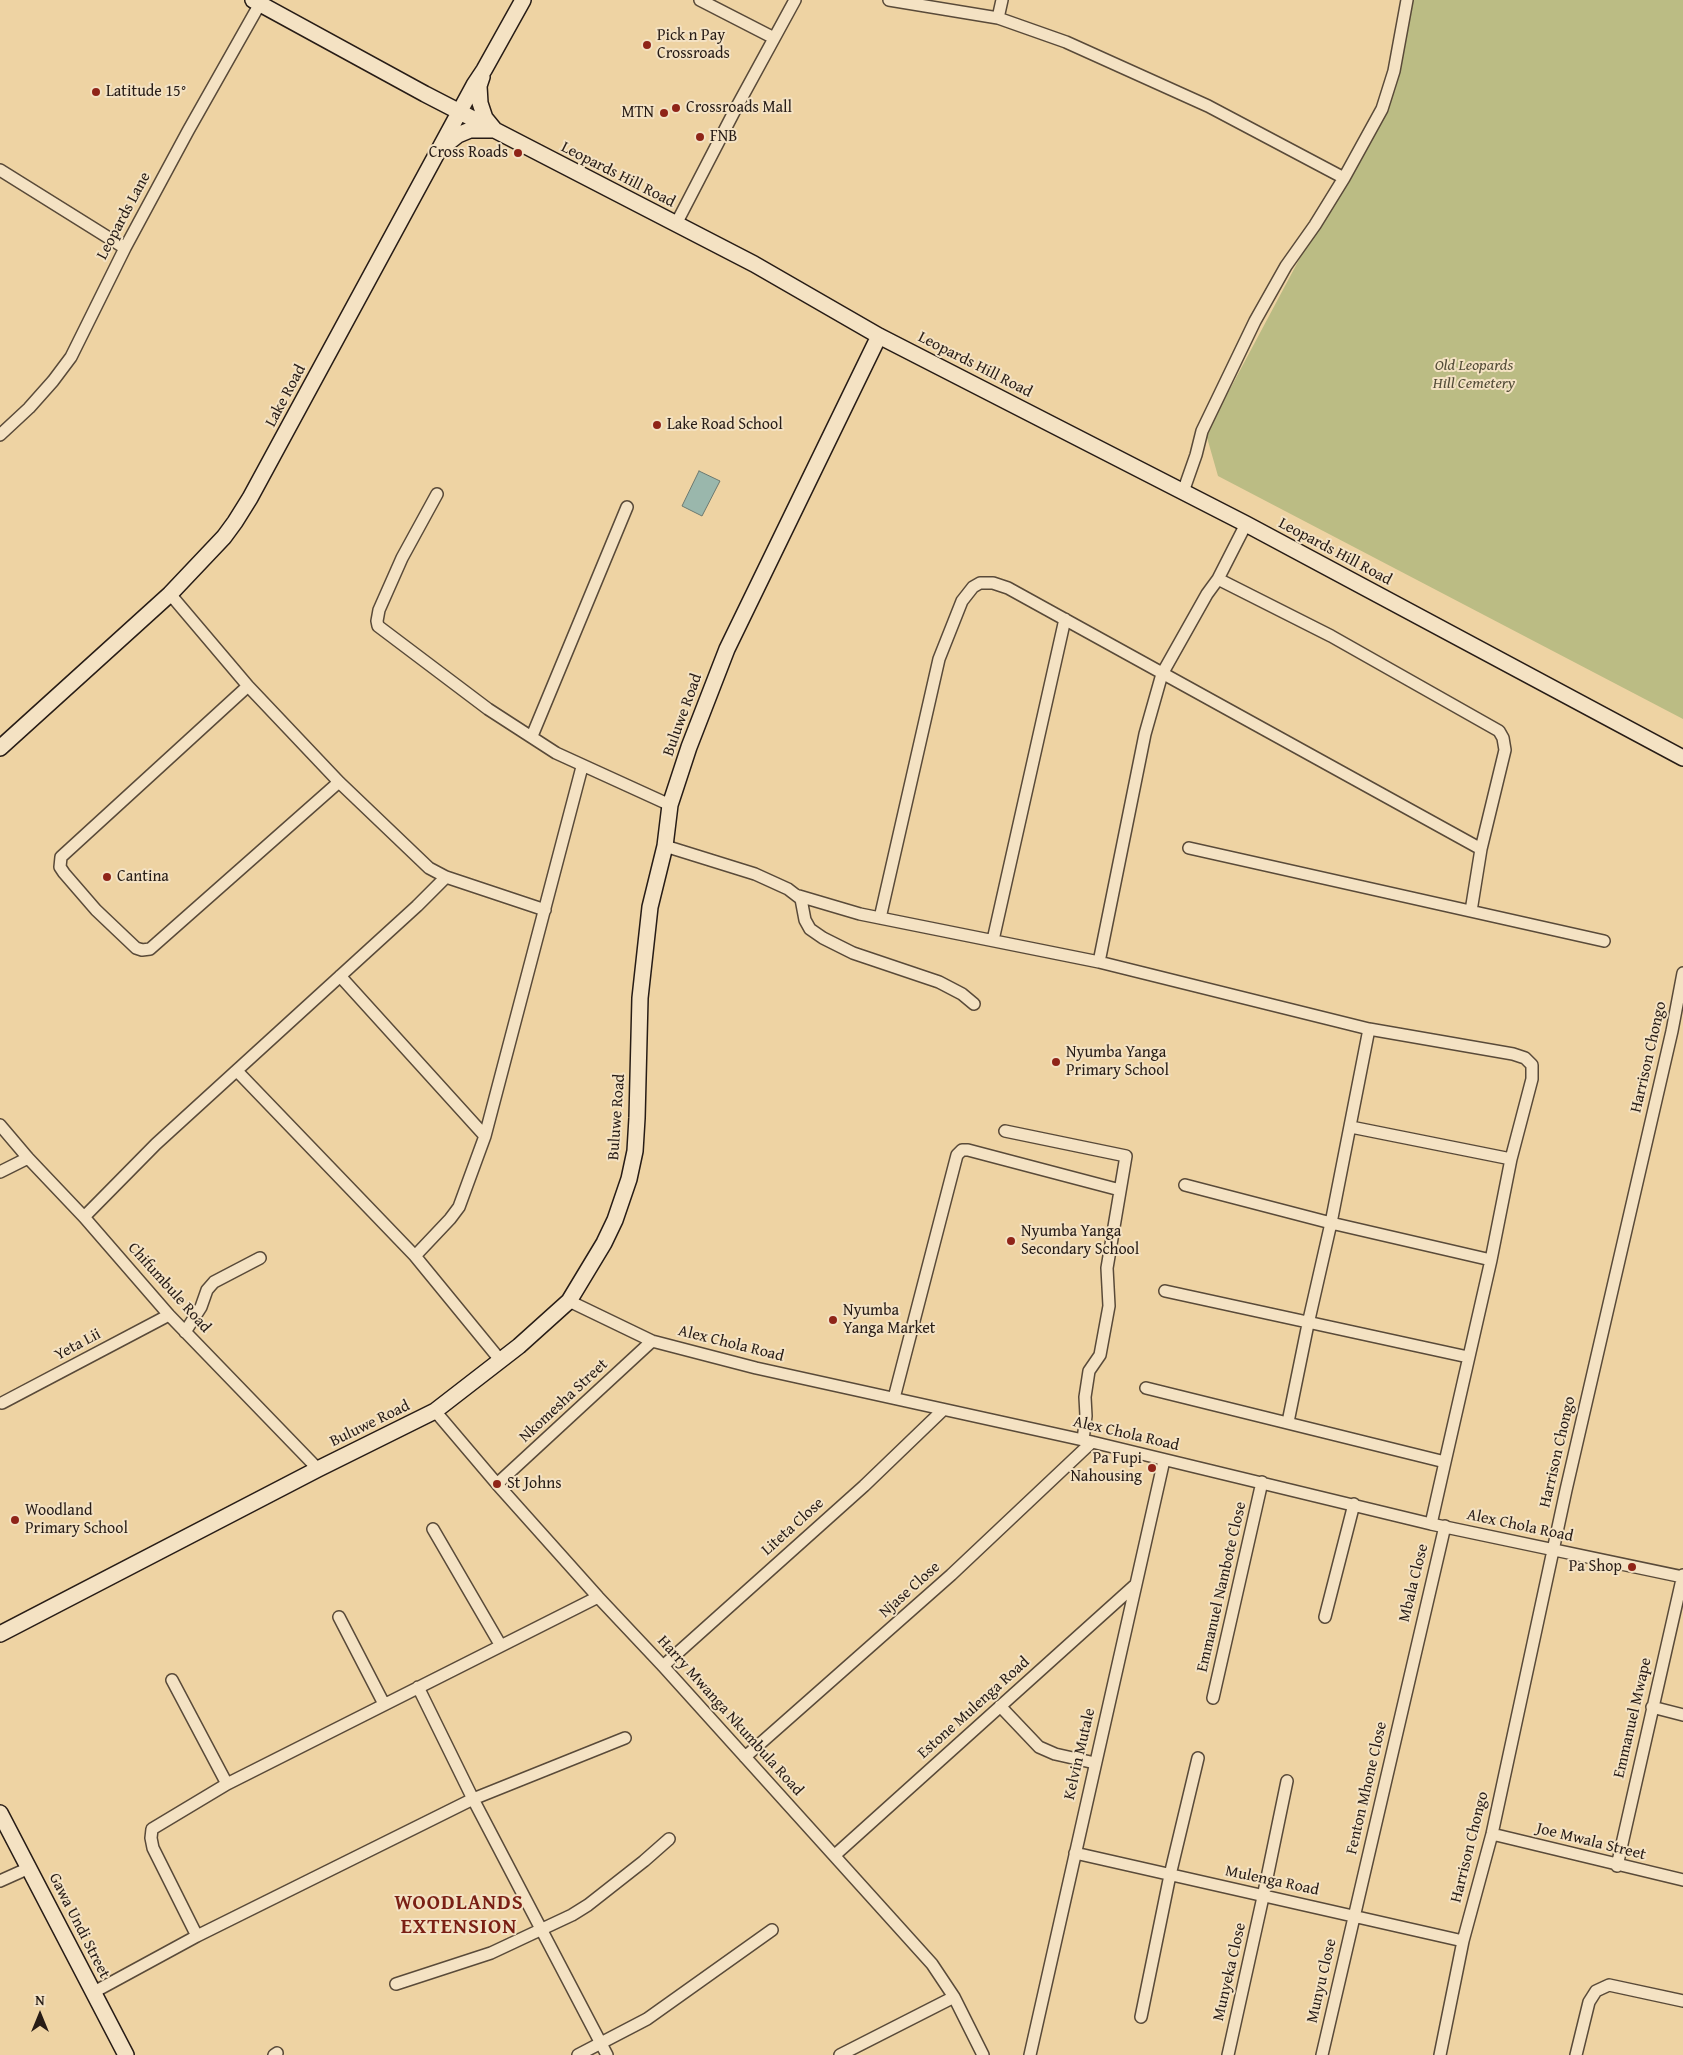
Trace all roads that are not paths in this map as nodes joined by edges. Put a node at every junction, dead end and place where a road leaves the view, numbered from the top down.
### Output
1 (523, 0) edge
2 (700, 0) edge
3 (795, 0) edge
4 (889, 0) edge
5 (1002, 0) edge
6 (1407, 0) edge
7 (258, 1) edge
8 (998, 18) junction
9 (774, 38) junction
10 (484, 70) junction
11 (474, 85) junction
12 (426, 94) junction
13 (459, 112) junction
14 (495, 130) junction
15 (442, 144) junction
16 (0, 170) edge
17 (1344, 178) junction
18 (676, 224) junction
19 (125, 248) junction
20 (879, 336) junction
21 (0, 435) edge
22 (1183, 492) junction
23 (437, 494) dead end
24 (627, 507) dead end
25 (1246, 524) junction
26 (1218, 579) junction
27 (170, 594) junction
28 (1065, 619) junction
29 (1162, 674) junction
30 (248, 686) junction
31 (532, 736) junction
32 (0, 748) edge
33 (1683, 758) edge
34 (582, 766) junction
35 (339, 782) junction
36 (670, 805) junction
37 (665, 846) junction
38 (1189, 848) dead end
39 (1481, 849) junction
40 (446, 877) junction
41 (799, 896) junction
42 (545, 910) junction
43 (1471, 911) junction
44 (880, 918) junction
45 (993, 940) junction
46 (1604, 941) dead end
47 (1099, 962) junction
48 (1683, 973) edge
49 (340, 976) junction
50 (974, 1004) dead end
51 (1370, 1029) junction
52 (237, 1071) junction
53 (0, 1125) edge
54 (1351, 1127) junction
55 (1005, 1131) dead end
56 (485, 1136) junction
57 (28, 1158) junction
58 (1511, 1159) junction
59 (0, 1172) edge
60 (1185, 1185) dead end
61 (1120, 1190) junction
62 (84, 1217) junction
63 (1331, 1223) junction
64 (415, 1256) junction
65 (260, 1258) dead end
66 (1491, 1260) junction
67 (1165, 1291) dead end
68 (568, 1301) junction
69 (169, 1315) junction
70 (1308, 1324) junction
71 (186, 1332) junction
72 (652, 1341) junction
73 (1468, 1357) junction
74 (501, 1361) junction
75 (1146, 1388) dead end
76 (894, 1398) junction
77 (2, 1403) dead end
78 (943, 1410) junction
79 (435, 1411) junction
80 (1288, 1422) junction
81 (1087, 1441) junction
82 (1164, 1460) junction
83 (1445, 1462) junction
84 (318, 1469) junction
85 (1262, 1482) junction
86 (497, 1484) junction
87 (1354, 1504) junction
88 (1431, 1524) junction
89 (1445, 1526) junction
90 (433, 1529) dead end
91 (1553, 1550) junction
92 (1683, 1577) edge
93 (1134, 1586) junction
94 (598, 1598) junction
95 (339, 1617) dead end
96 (1325, 1617) dead end
97 (0, 1634) edge
98 (501, 1646) junction
99 (663, 1666) junction
100 (1411, 1667) joint
101 (172, 1680) dead end
102 (418, 1687) junction
103 (1213, 1698) dead end
104 (384, 1704) junction
105 (1000, 1706) junction
106 (1652, 1707) junction
107 (1683, 1715) edge
108 (625, 1738) dead end
109 (745, 1757) junction
110 (1198, 1758) dead end
111 (1095, 1763) junction
112 (1287, 1781) dead end
113 (227, 1784) junction
114 (473, 1799) junction
115 (0, 1813) edge
116 (1492, 1834) junction
117 (669, 1839) dead end
118 (1075, 1853) junction
119 (835, 1855) junction
120 (1617, 1866) junction
121 (29, 1868) junction
122 (1170, 1875) junction
123 (1683, 1880) edge
124 (0, 1881) edge
125 (1264, 1897) junction
126 (1354, 1915) junction
127 (541, 1930) junction
128 (772, 1930) dead end
129 (197, 1936) junction
130 (1463, 1941) junction
131 (396, 1984) dead end
132 (94, 1992) junction
133 (954, 1997) junction
134 (1683, 2001) edge
135 (1140, 2017) dead end
136 (600, 2044) junction
137 (126, 2055) edge
138 (578, 2055) edge
139 (606, 2055) edge
140 (840, 2055) edge
141 (983, 2055) edge
142 (1030, 2055) edge
143 (1228, 2055) edge
144 (1322, 2055) edge
145 (1440, 2055) edge
146 (1576, 2055) edge

1 - 10 main road, Lake Road
2 - 9 street
3 - 9 street
4 - 8 street
5 - 8 street
6 - 17 street
7 - 12 main road, Leopards Hill Road
7 - 19 street, Leopards Lane
8 - 17 street
9 - 18 street
10 - 11 main road, Lake Road
10 - 14 main road
11 - 12 main road
11 - 13 main road, Lake Road
12 - 13 main road, Leopards Hill Road
12 - 15 main road
13 - 14 main road, Leopards Hill Road
13 - 15 main road, Lake Road
14 - 15 main road
14 - 18 main road, Leopards Hill Road
15 - 27 main road, Lake Road
16 - 19 street
17 - 22 street
18 - 20 main road, Leopards Hill Road
19 - 21 street, Leopards Lane
20 - 22 main road, Leopards Hill Road
20 - 36 main road, Buluwe Road
22 - 25 main road, Leopards Hill Road
23 - 31 street
24 - 31 street
25 - 26 street
25 - 33 main road, Leopards Hill Road
26 - 29 street
26 - 39 street
27 - 30 street
27 - 32 main road, Lake Road
28 - 29 street
28 - 44 street
28 - 45 street
29 - 39 street
29 - 47 street
30 - 35 street
30 - 35 street
31 - 34 street
34 - 36 street
34 - 42 street
35 - 40 street
36 - 37 main road, Buluwe Road
37 - 41 street
37 - 68 main road, Buluwe Road
38 - 43 street
39 - 43 street
40 - 42 street
40 - 49 street
41 - 44 street
41 - 50 street
42 - 56 street
43 - 46 street
44 - 45 street
45 - 47 street
47 - 51 street
48 - 91 street, Harrison Chongo
49 - 52 street
49 - 56 street
51 - 54 street
51 - 58 street
52 - 62 street
52 - 64 street
53 - 57 street, Chifumbule Road
54 - 58 street
54 - 63 street
55 - 61 street
56 - 64 street
57 - 59 street
57 - 62 street, Chifumbule Road
58 - 66 street
60 - 63 street
61 - 76 street
61 - 81 street
62 - 69 street, Chifumbule Road
63 - 66 street
63 - 70 street
64 - 74 street
65 - 71 street
66 - 73 street
67 - 70 street
68 - 72 street, Alex Chola Road
68 - 74 main road, Buluwe Road
69 - 71 street, Chifumbule Road
69 - 77 street, Yeta Lii
70 - 73 street
70 - 80 street
71 - 84 street, Chifumbule Road
72 - 76 street, Alex Chola Road
72 - 86 street, Nkomesha Street
73 - 83 street
74 - 79 main road, Buluwe Road
75 - 80 street
76 - 78 street, Alex Chola Road
78 - 81 street, Alex Chola Road
78 - 99 street, Liteta Close
79 - 84 main road, Buluwe Road
79 - 86 street, Harry Mwanga Nkumbula Road
80 - 83 street
81 - 82 street, Alex Chola Road
81 - 109 street, Njase Close
82 - 85 street, Alex Chola Road
82 - 93 street, Kelvin Mutale
83 - 88 street
84 - 97 main road, Buluwe Road
85 - 87 street, Alex Chola Road
85 - 103 street, Emmanuel Nambote Close
86 - 94 street, Harry Mwanga Nkumbula Road
87 - 88 street, Alex Chola Road
87 - 96 street
88 - 89 street, Alex Chola Road
89 - 91 street, Alex Chola Road
89 - 100 street, Mbala Close
90 - 98 street
91 - 92 street, Alex Chola Road
91 - 116 street, Harrison Chongo
92 - 106 street, Emmanuel Mwape
93 - 105 street, Estone Mulenga Road
93 - 111 street, Kelvin Mutale
94 - 98 street
94 - 99 street, Harry Mwanga Nkumbula Road
95 - 104 street
98 - 102 street
99 - 109 street, Harry Mwanga Nkumbula Road
100 - 126 street, Fenton Mhone Close
101 - 113 street
102 - 104 street
102 - 114 street
104 - 113 street
105 - 111 street
105 - 119 street, Estone Mulenga Road
106 - 107 street
106 - 120 street, Emmanuel Mwape
108 - 114 street
109 - 119 street, Harry Mwanga Nkumbula Road
110 - 122 street
111 - 118 street, Kelvin Mutale
112 - 125 street, Munyeka Close
113 - 129 street
114 - 127 street
114 - 129 street
115 - 121 main road, Gawa Undi Street
116 - 120 street, Joe Mwala Street
116 - 130 street, Harrison Chongo
117 - 127 street
118 - 122 street, Mulenga Road
118 - 142 street, Kelvin Mutale
119 - 133 street, Harry Mwanga Nkumbula Road
120 - 123 street, Joe Mwala Street
121 - 124 street
121 - 132 main road, Gawa Undi Street
122 - 125 street, Mulenga Road
122 - 135 street
125 - 126 street, Mulenga Road
125 - 143 street, Munyeka Close
126 - 130 street, Mulenga Road
126 - 144 street, Munyu Close
127 - 131 street
127 - 136 street
128 - 136 street
129 - 132 street
130 - 145 street, Harrison Chongo
132 - 137 main road, Gawa Undi Street
133 - 140 street
133 - 141 street, Harry Mwanga Nkumbula Road
134 - 146 street
136 - 138 street
136 - 139 street

